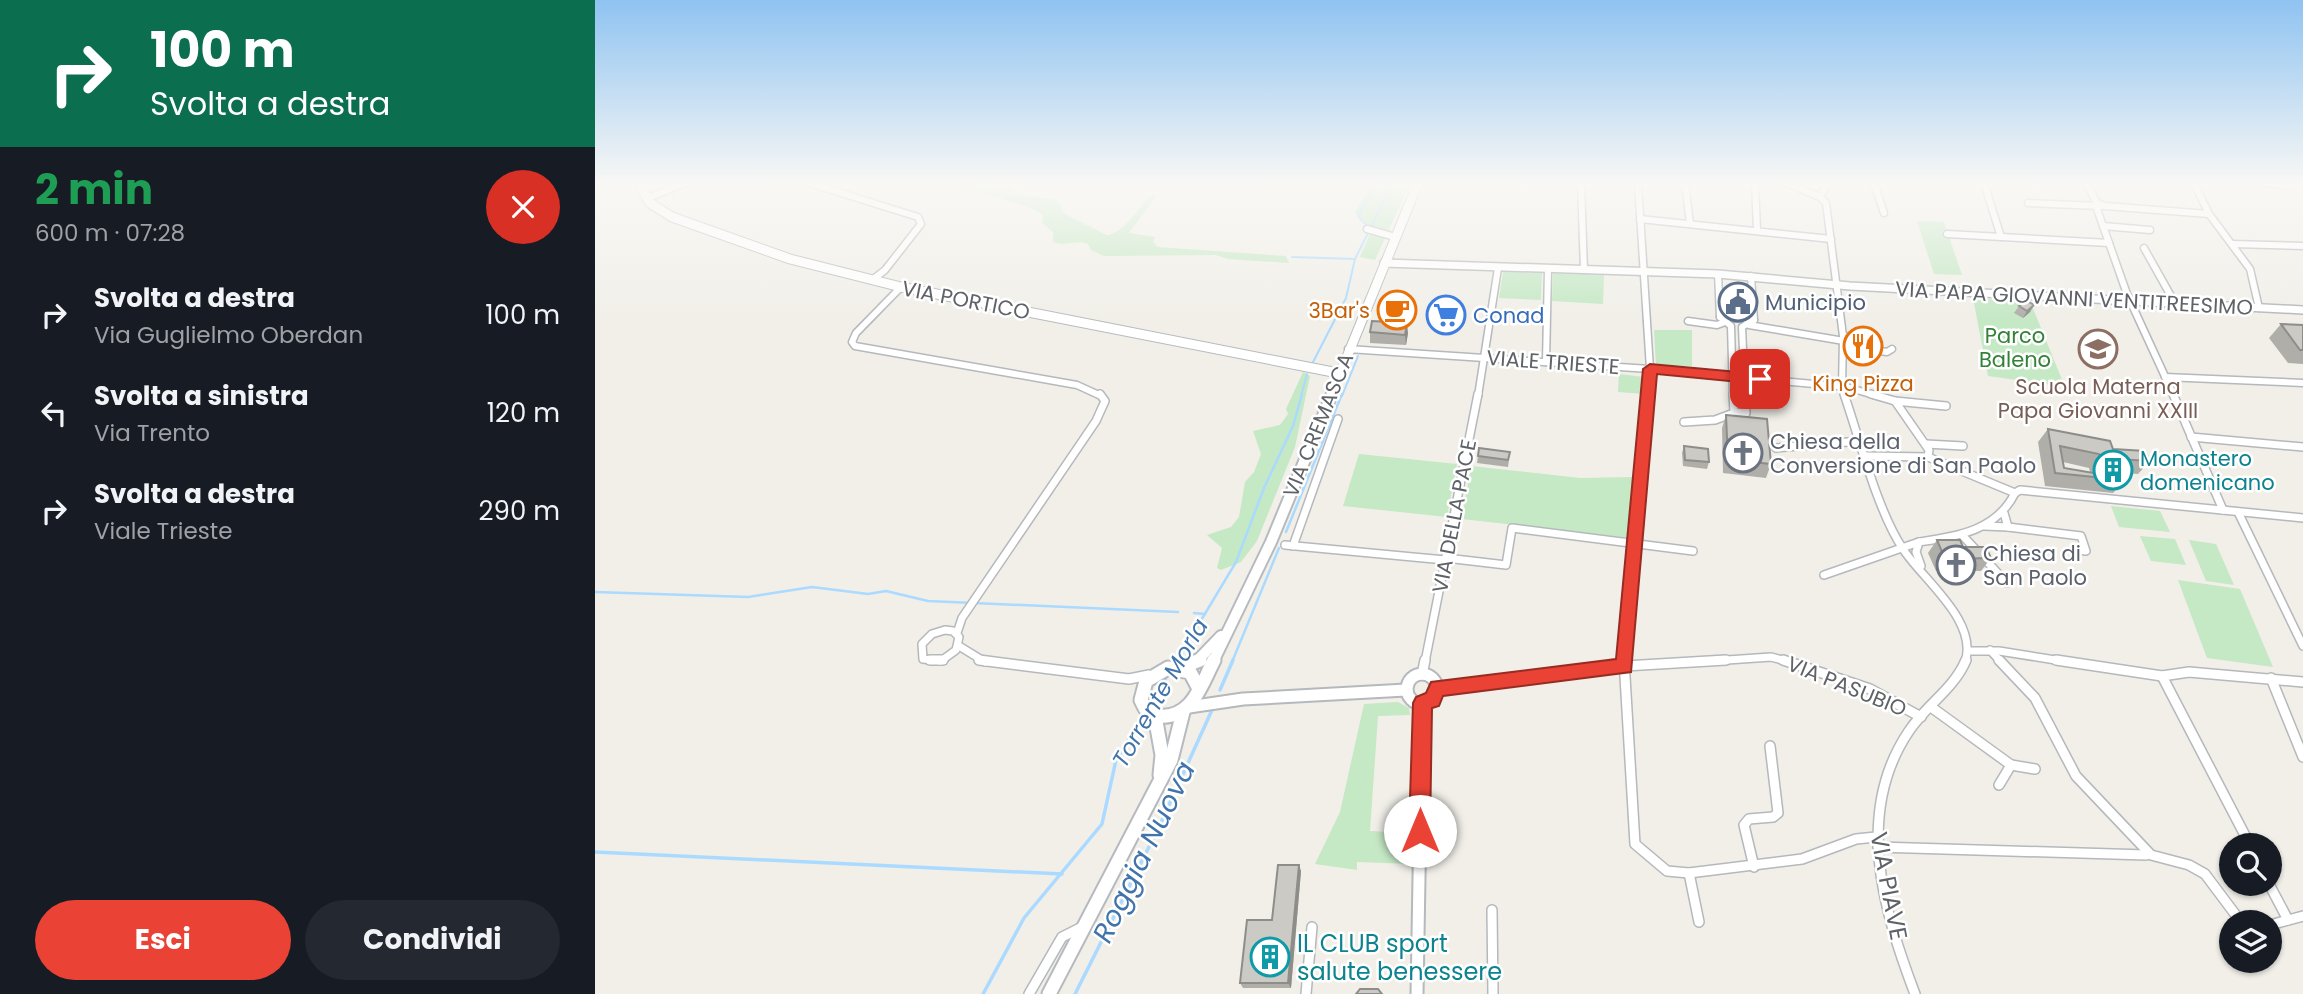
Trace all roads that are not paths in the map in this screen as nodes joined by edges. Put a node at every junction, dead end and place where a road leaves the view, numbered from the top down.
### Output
1 (704, 229) edge
2 (918, 229) edge
3 (1368, 229) edge
4 (1398, 229) edge
5 (1583, 229) edge
6 (1641, 229) edge
7 (1750, 229) edge
8 (1830, 229) edge
9 (1999, 229) edge
10 (2104, 229) edge
11 (2143, 229) edge
12 (2222, 229) edge
13 (1757, 230) joint
14 (2150, 230) dead end
15 (1947, 234) dead end
16 (1395, 237) junction
17 (2001, 237) junction
18 (1831, 239) junction
19 (2109, 243) junction
20 (2234, 244) junction
21 (2303, 246) edge
22 (2144, 248) dead end
23 (1384, 263) junction
24 (1498, 268) junction
25 (1548, 269) junction
26 (1584, 270) junction
27 (1644, 272) junction
28 (1719, 274) junction
29 (1751, 276) junction
30 (872, 280) junction
31 (1836, 285) junction
32 (901, 287) junction
33 (2132, 302) junction
34 (2176, 304) junction
35 (2259, 308) junction
36 (2303, 310) edge
37 (1688, 321) dead end
38 (1725, 322) junction
39 (1748, 324) junction
40 (1876, 339) dead end
41 (1844, 341) junction
42 (1892, 349) dead end
43 (1346, 353) junction
44 (1485, 358) junction
45 (1546, 362) junction
46 (1650, 369) junction
47 (1315, 370) junction
48 (1338, 373) junction
49 (1734, 377) junction
50 (2165, 377) junction
51 (1745, 378) junction
52 (2303, 383) edge
53 (1842, 387) junction
54 (1895, 401) junction
55 (1947, 406) dead end
56 (1734, 412) junction
57 (1746, 413) junction
58 (1338, 419) dead end
59 (1758, 420) edge
60 (1684, 422) dead end
61 (2191, 437) junction
62 (1860, 441) junction
63 (1926, 444) junction
64 (1963, 446) dead end
65 (2303, 447) edge
66 (1776, 448) dead end
67 (1866, 456) junction
68 (1928, 457) junction
69 (2015, 493) junction
70 (2223, 510) junction
71 (2238, 512) junction
72 (2004, 513) junction
73 (2303, 518) edge
74 (1983, 526) junction
75 (2008, 527) junction
76 (1962, 536) junction
77 (1635, 542) junction
78 (1919, 542) junction
79 (1903, 550) junction
80 (2078, 550) dead end
81 (1693, 551) dead end
82 (1445, 559) junction
83 (1824, 575) dead end
84 (1926, 576) junction
85 (2007, 583) dead end
86 (1240, 612) junction
87 (962, 618) junction
88 (945, 630) junction
89 (957, 633) junction
90 (959, 646) junction
91 (2303, 646) edge
92 (1990, 650) junction
93 (1969, 651) junction
94 (969, 654) junction
95 (948, 658) junction
96 (1625, 666) junction
97 (1176, 667) junction
98 (1153, 674) junction
99 (1422, 675) junction
100 (2162, 676) junction
101 (2271, 678) junction
102 (1129, 679) junction
103 (2303, 682) edge
104 (1437, 688) junction
105 (1142, 689) junction
106 (1406, 690) junction
107 (1192, 700) junction
108 (1422, 703) junction
109 (1931, 707) junction
110 (1149, 712) junction
111 (1921, 717) junction
112 (1770, 746) dead end
113 (2303, 755) edge
114 (2011, 765) junction
115 (2035, 769) dead end
116 (1159, 781) junction
117 (1999, 785) dead end
118 (2244, 833) edge
119 (1877, 842) junction
120 (2148, 855) junction
121 (1754, 867) junction
122 (1689, 873) junction
123 (2276, 896) edge
124 (1492, 910) dead end
125 (2232, 910) edge
126 (2303, 916) edge
127 (2288, 920) junction
128 (1699, 922) dead end
129 (2282, 922) edge
130 (1085, 926) junction
131 (1312, 927) dead end
132 (1029, 994) edge
133 (1049, 994) edge
134 (1306, 994) edge
135 (1417, 994) edge
136 (1493, 994) edge
137 (1915, 994) edge

1 - 30 main road, VIA PORTICO
2 - 30 street
3 - 16 street
4 - 16 main road, VIA CREMASCA
5 - 26 street
6 - 27 street
7 - 13 street
8 - 18 street
9 - 17 street
10 - 19 street
11 - 14 street
12 - 20 street
13 - 18 street
15 - 17 street
16 - 23 main road, VIA CREMASCA
17 - 19 street
18 - 31 street
19 - 33 street
20 - 21 street
20 - 35 street
22 - 34 street
23 - 24 street, VIA PAPA GIOVANNI VENTITREESIMO
23 - 43 main road, VIA CREMASCA
24 - 25 street, VIA PAPA GIOVANNI VENTITREESIMO
24 - 44 street, VIA DELLA PACE
25 - 26 street, VIA PAPA GIOVANNI VENTITREESIMO
25 - 45 street
26 - 27 street, VIA PAPA GIOVANNI VENTITREESIMO
27 - 28 street, VIA PAPA GIOVANNI VENTITREESIMO
27 - 46 street
28 - 29 street, VIA PAPA GIOVANNI VENTITREESIMO
28 - 38 street
29 - 31 street, VIA PAPA GIOVANNI VENTITREESIMO
29 - 39 street
30 - 32 main road, VIA PORTICO
31 - 33 street, VIA PAPA GIOVANNI VENTITREESIMO
31 - 41 street
32 - 47 main road, VIA PORTICO
32 - 87 street
33 - 34 street, VIA PAPA GIOVANNI VENTITREESIMO
33 - 50 street
34 - 35 street, VIA PAPA GIOVANNI VENTITREESIMO
35 - 36 street, VIA PAPA GIOVANNI VENTITREESIMO
37 - 38 street
38 - 39 street
38 - 39 street
38 - 49 street
39 - 41 street
39 - 51 street
40 - 41 street
41 - 42 street
41 - 53 street
43 - 44 street, VIALE TRIESTE
43 - 47 main road
43 - 48 main road, VIA CREMASCA
44 - 45 street, VIALE TRIESTE
44 - 82 street, VIA DELLA PACE
45 - 46 street, VIALE TRIESTE
46 - 49 street, VIALE TRIESTE
46 - 77 street
47 - 48 main road, VIA PORTICO
48 - 86 main road, VIA CREMASCA
49 - 51 street, VIALE TRIESTE
49 - 56 street
50 - 52 street
50 - 61 street
51 - 53 street, VIALE TRIESTE
51 - 57 street
53 - 54 street, VIALE TRIESTE
53 - 62 street
54 - 55 street, VIALE TRIESTE
54 - 63 street
56 - 57 street
56 - 60 street
57 - 59 street
58 - 82 street
61 - 65 street
61 - 70 street
62 - 66 street
62 - 67 street
63 - 64 street
63 - 68 street
67 - 68 street
67 - 79 street
68 - 69 street
69 - 70 street
69 - 72 street
70 - 71 street
71 - 73 street
71 - 91 street
72 - 74 street
72 - 75 street
74 - 75 street
74 - 76 street
75 - 80 street
76 - 78 street
76 - 85 street
77 - 81 street
77 - 82 street
77 - 96 street
78 - 79 street
78 - 84 street
79 - 83 street
79 - 84 street
82 - 99 street, VIA DELLA PACE
84 - 93 street
86 - 97 main road, VIA CREMASCA
86 - 107 main road, VIA CREMASCA
87 - 88 street
87 - 89 street
88 - 89 street
88 - 95 street
89 - 90 street
90 - 94 street
90 - 95 street
92 - 93 street
92 - 100 street
92 - 120 street
93 - 109 street, VIA PIAVE
94 - 95 street
94 - 102 street
96 - 104 street, VIA PASUBIO
96 - 111 street, VIA PASUBIO
96 - 122 street
97 - 98 main road, VIA CREMASCA
97 - 107 main road
98 - 102 street
98 - 105 main road, VIA CREMASCA
99 - 104 street
99 - 106 street
100 - 101 street
100 - 118 street
101 - 103 street
101 - 113 street
102 - 105 street
104 - 108 street
105 - 110 main road, VIA CREMASCA
106 - 107 street
106 - 108 street
107 - 110 main road
107 - 116 main road, VIA CREMASCA
108 - 135 street
109 - 111 street, VIA PIAVE
109 - 114 street
110 - 116 main road, VIA CREMASCA
111 - 119 street, VIA PIAVE
112 - 121 street
114 - 115 street
114 - 117 street
116 - 130 main road, VIA CREMASCA
119 - 120 street
119 - 121 street
119 - 137 street, VIA PIAVE
120 - 125 street
121 - 122 street
122 - 128 street
123 - 127 street
124 - 136 street
126 - 127 street
127 - 129 street
130 - 132 street, VIA CREMASCA
130 - 133 main road, VIA CREMASCA
131 - 134 street

